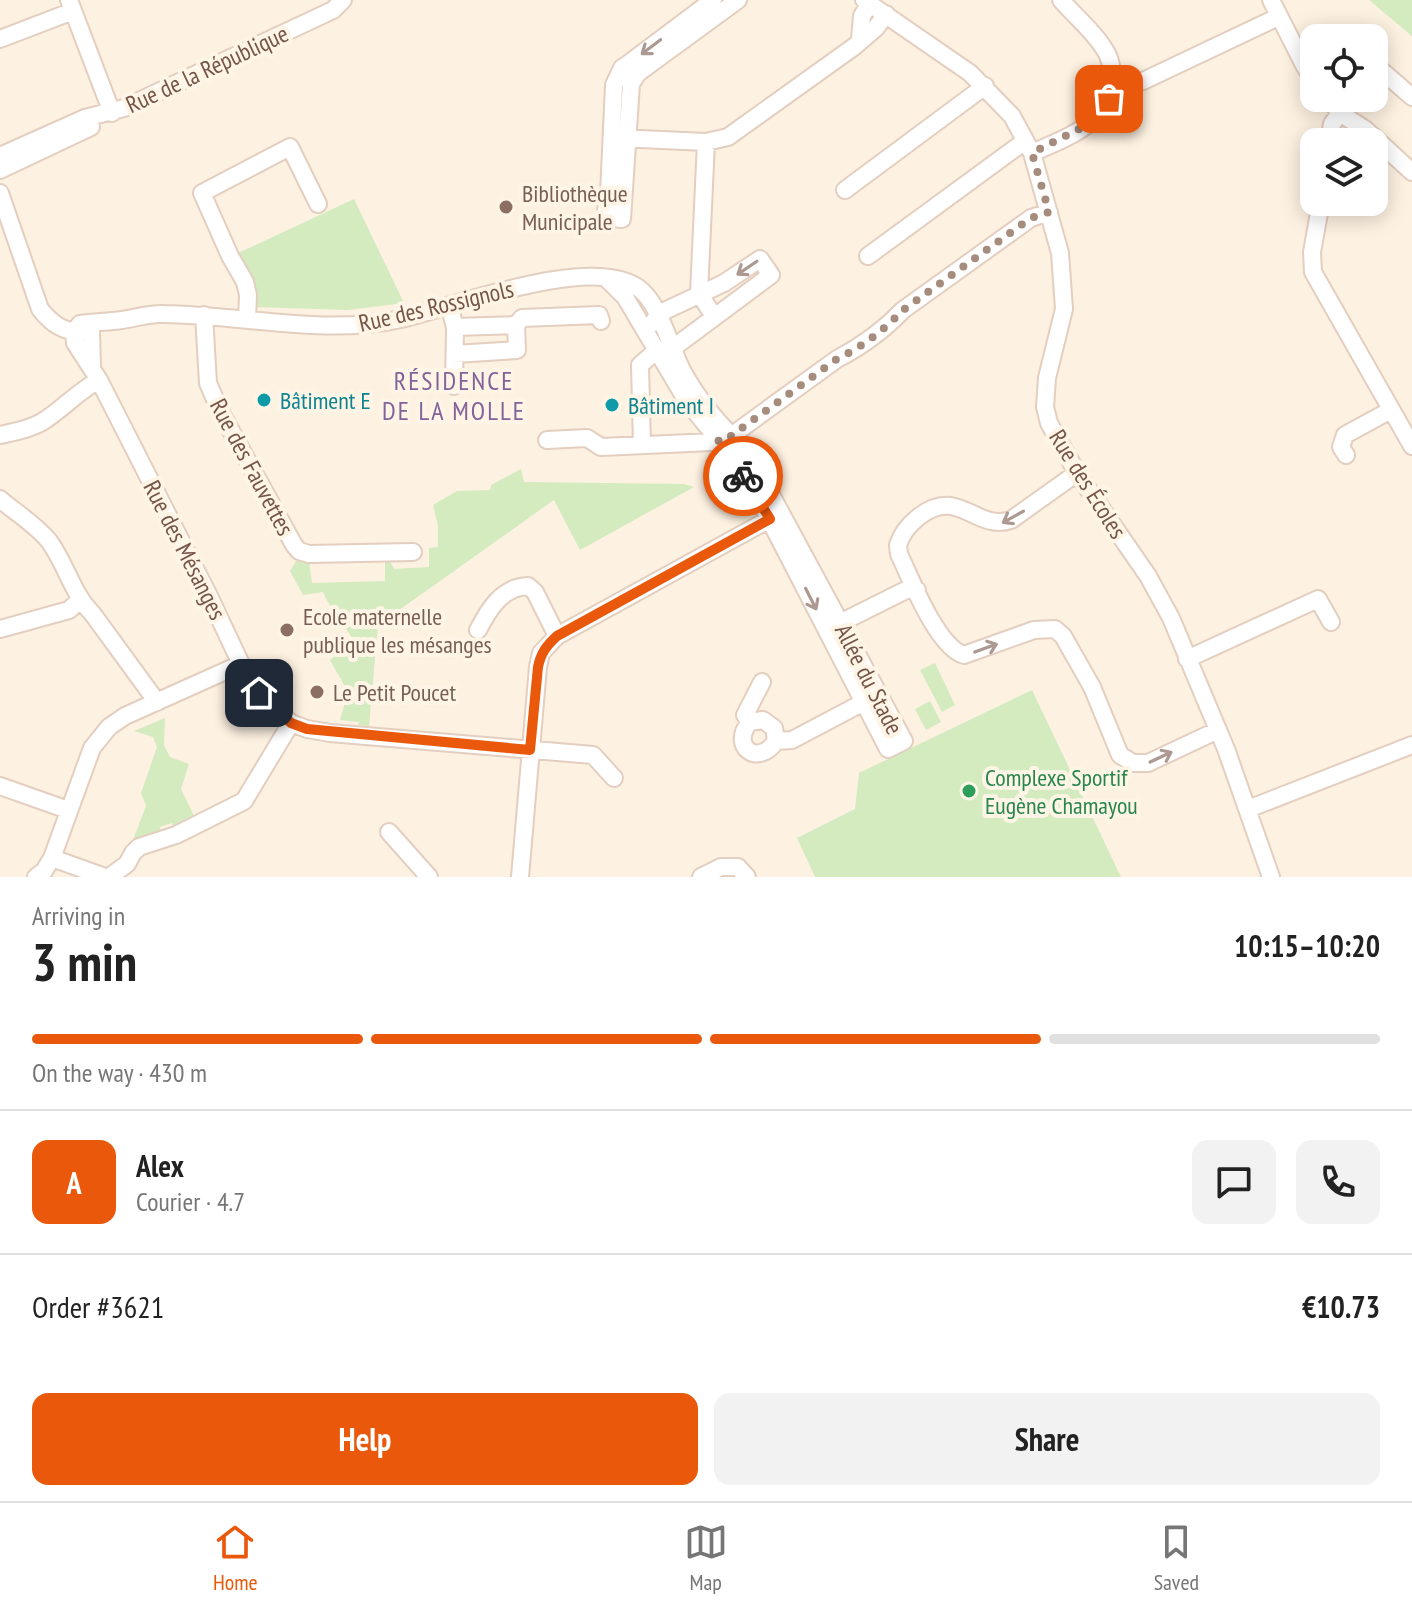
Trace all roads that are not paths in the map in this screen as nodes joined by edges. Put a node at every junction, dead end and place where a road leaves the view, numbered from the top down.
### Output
1 (343, 0) edge
2 (713, 0) edge
3 (738, 0) edge
4 (1061, 0) edge
5 (1271, 0) edge
6 (876, 5) edge
7 (71, 6) edge
8 (1278, 17) junction
9 (699, 19) junction
10 (0, 39) edge
11 (1300, 56) edge
12 (1388, 76) edge
13 (985, 86) junction
14 (1112, 86) junction
15 (1412, 97) edge
16 (1341, 112) edge
17 (112, 113) junction
18 (1345, 116) junction
19 (1331, 128) edge
20 (1340, 128) edge
21 (706, 142) junction
22 (1029, 147) junction
23 (0, 156) edge
24 (0, 170) edge
25 (1412, 172) edge
26 (845, 190) dead end
27 (0, 193) edge
28 (318, 204) dead end
29 (1049, 212) junction
30 (1318, 216) edge
31 (868, 256) dead end
32 (607, 279) junction
33 (699, 293) junction
34 (450, 307) junction
35 (658, 314) junction
36 (204, 315) junction
37 (713, 315) junction
38 (247, 319) junction
39 (601, 321) dead end
40 (516, 325) junction
41 (455, 327) junction
42 (81, 329) junction
43 (647, 333) junction
44 (673, 348) junction
45 (656, 351) junction
46 (455, 354) junction
47 (96, 374) junction
48 (454, 386) dead end
49 (1391, 410) junction
50 (0, 434) edge
51 (724, 438) junction
52 (547, 440) dead end
53 (642, 445) junction
54 (1412, 446) edge
55 (1346, 455) dead end
56 (1077, 473) junction
57 (0, 499) edge
58 (776, 516) junction
59 (413, 552) dead end
60 (917, 590) junction
61 (1306, 594) dead end
62 (80, 600) junction
63 (1281, 616) junction
64 (1331, 622) dead end
65 (834, 626) junction
66 (0, 629) edge
67 (478, 630) dead end
68 (557, 636) junction
69 (1187, 659) junction
70 (241, 664) junction
71 (762, 682) dead end
72 (157, 702) junction
73 (864, 702) junction
74 (750, 722) junction
75 (291, 723) junction
76 (1216, 731) junction
77 (776, 741) junction
78 (530, 750) junction
79 (1410, 750) edge
80 (614, 778) dead end
81 (0, 786) edge
82 (1248, 809) junction
83 (68, 810) junction
84 (389, 832) dead end
85 (52, 858) junction
86 (36, 877) edge
87 (107, 877) edge
88 (429, 877) edge
89 (520, 877) edge
90 (701, 877) edge
91 (747, 877) edge
92 (1271, 877) edge

1 - 17 street, Rue de la République
2 - 9 street
3 - 9 street
4 - 14 street
5 - 8 street
6 - 13 street, Rue des Écoles
6 - 21 street
7 - 10 street
7 - 17 street
8 - 11 street
8 - 14 street
9 - 21 street
12 - 15 street
13 - 22 street, Rue des Écoles
13 - 26 street
14 - 22 street
16 - 18 street
17 - 23 street, Rue de la République
17 - 24 street, Rue de la République
18 - 19 street
18 - 20 street
18 - 25 street
21 - 33 street
22 - 29 street, Rue des Écoles
22 - 31 street
27 - 42 street
28 - 38 street
29 - 51 street
29 - 56 street, Rue des Écoles
30 - 49 street
32 - 34 street, Rue des Rossignols
32 - 35 street, Allée du Stade
32 - 43 street, Allée du Stade
33 - 35 street
33 - 37 street
37 -> 33 street
34 - 38 street, Rue des Rossignols
34 - 41 street
35 - 43 street
35 - 44 street, Allée du Stade
36 - 38 street, Rue des Rossignols
36 - 42 street, Rue des Rossignols
36 - 59 street, Rue des Fauvettes
37 - 44 street
39 - 40 street
40 - 41 street
40 - 46 street
41 - 46 street
42 - 47 street, Rue des Mésanges
43 - 45 street, Allée du Stade
44 - 45 street
44 - 51 street, Allée du Stade
45 - 51 street, Allée du Stade
45 - 53 street
46 - 48 street
47 - 50 street
47 - 70 street, Rue des Mésanges
49 - 54 street
49 - 55 street
51 - 53 street
51 - 58 street, Allée du Stade
52 - 53 street
56 -> 60 street
56 - 69 street, Rue des Écoles
57 - 62 street
58 - 65 street, Allée du Stade
58 - 68 street
60 - 65 street
60 -> 76 street
61 - 63 street
62 - 66 street
62 - 72 street
63 - 64 street
63 - 69 street
65 - 73 street, Allée du Stade
65 - 73 street, Allée du Stade
67 - 68 street
68 - 78 street
69 - 76 street, Rue des Écoles
70 - 72 street
70 - 75 street, Rue des Mésanges
71 - 74 street
72 - 83 street
73 - 77 street
74 - 77 street
74 - 77 street
75 - 78 street, Rue des Mésanges
75 - 87 street
76 - 82 street, Rue des Écoles
78 - 80 street, Rue des Mésanges
78 - 89 street
79 - 82 street
81 - 83 street
82 - 92 street, Rue des Écoles
83 - 85 street
84 - 88 street
85 - 86 street
85 - 87 street
90 - 91 street

